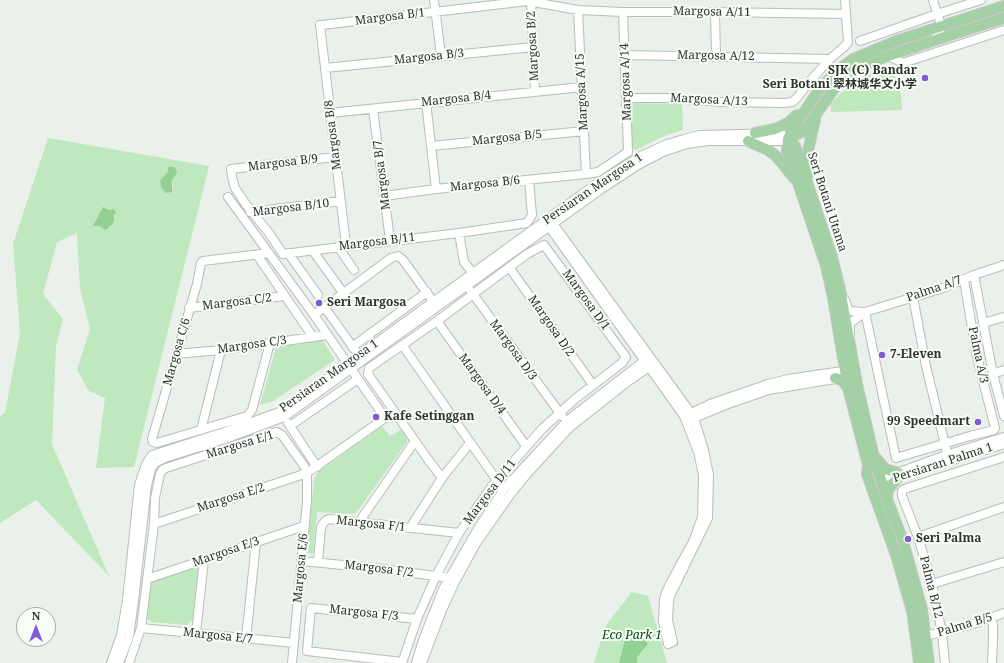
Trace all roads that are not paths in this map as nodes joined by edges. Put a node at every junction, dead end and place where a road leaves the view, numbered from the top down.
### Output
1 (434, 0) edge
2 (529, 0) edge
3 (845, 0) edge
4 (933, 0) edge
5 (981, 0) edge
6 (1004, 6) edge
7 (578, 10) junction
8 (435, 11) junction
9 (624, 12) junction
10 (714, 12) junction
11 (846, 14) junction
12 (937, 14) junction
13 (1004, 18) edge
14 (941, 25) junction
15 (320, 26) joint
16 (1004, 30) edge
17 (957, 33) junction
18 (860, 41) dead end
19 (933, 41) junction
20 (533, 46) junction
21 (441, 55) junction
22 (625, 55) junction
23 (716, 56) junction
24 (888, 56) junction
25 (830, 59) junction
26 (325, 68) junction
27 (582, 86) junction
28 (535, 91) junction
29 (626, 98) junction
30 (813, 99) junction
31 (426, 102) junction
32 (374, 109) junction
33 (330, 113) junction
34 (816, 114) junction
35 (584, 131) junction
36 (752, 137) junction
37 (788, 139) junction
38 (431, 146) junction
39 (628, 152) junction
40 (335, 157) junction
41 (636, 162) junction
42 (586, 174) junction
43 (528, 180) junction
44 (798, 183) junction
45 (808, 188) junction
46 (436, 189) junction
47 (384, 196) junction
48 (228, 197) dead end
49 (340, 201) junction
50 (253, 211) junction
51 (242, 216) junction
52 (552, 226) junction
53 (459, 233) junction
54 (390, 240) junction
55 (342, 246) junction
56 (313, 251) junction
57 (269, 253) junction
58 (288, 253) junction
59 (257, 255) junction
60 (1004, 265) edge
61 (509, 267) junction
62 (354, 270) dead end
63 (473, 273) junction
64 (974, 275) junction
65 (964, 280) junction
66 (467, 286) junction
67 (840, 289) junction
68 (427, 292) junction
69 (344, 294) junction
70 (473, 294) junction
71 (318, 295) dead end
72 (284, 296) junction
73 (913, 297) junction
74 (436, 305) junction
75 (189, 308) junction
76 (324, 308) junction
77 (865, 312) junction
78 (314, 315) junction
79 (1004, 317) edge
80 (437, 321) junction
81 (983, 323) junction
82 (327, 335) junction
83 (313, 337) junction
84 (850, 341) junction
85 (270, 343) junction
86 (403, 346) junction
87 (352, 347) junction
88 (221, 350) junction
89 (176, 354) junction
90 (358, 355) junction
91 (626, 357) joint
92 (649, 362) junction
93 (349, 366) junction
94 (1004, 370) edge
95 (844, 371) junction
96 (993, 374) junction
97 (358, 379) junction
98 (593, 385) junction
99 (852, 386) junction
100 (559, 413) junction
101 (283, 414) junction
102 (1004, 416) edge
103 (689, 417) junction
104 (567, 421) junction
105 (290, 426) junction
106 (201, 430) junction
107 (1004, 437) edge
108 (415, 441) junction
109 (470, 443) junction
110 (944, 444) junction
111 (1004, 444) edge
112 (526, 446) junction
113 (873, 453) junction
114 (1004, 457) edge
115 (948, 458) junction
116 (868, 465) junction
117 (317, 467) junction
118 (306, 469) junction
119 (899, 475) junction
120 (442, 478) junction
121 (497, 480) junction
122 (880, 481) junction
123 (507, 492) junction
124 (887, 499) junction
125 (876, 504) junction
126 (1004, 507) edge
127 (705, 517) junction
128 (359, 522) junction
129 (154, 524) junction
130 (304, 526) junction
131 (410, 528) junction
132 (459, 533) junction
133 (918, 537) junction
134 (256, 542) junction
135 (204, 560) junction
136 (302, 561) junction
137 (318, 562) junction
138 (1004, 562) edge
139 (436, 576) junction
140 (147, 579) junction
141 (452, 580) junction
142 (932, 584) junction
143 (131, 600) junction
144 (144, 602) junction
145 (1004, 613) edge
146 (990, 618) junction
147 (417, 619) junction
148 (141, 628) junction
149 (196, 633) junction
150 (942, 633) junction
151 (926, 636) junction
152 (246, 638) junction
153 (294, 644) junction
154 (111, 663) edge
155 (119, 663) edge
156 (129, 663) edge
157 (292, 663) edge
158 (402, 663) edge
159 (416, 663) edge
160 (422, 663) edge
161 (919, 663) edge
162 (929, 663) edge
163 (945, 663) edge
164 (992, 663) edge

1 - 8 street
2 - 7 street, Margosa B/1
2 - 8 street, Margosa B/1
2 - 20 street, Margosa B/2
3 - 11 street
4 - 12 street
5 - 12 street
6 - 14 main road
7 - 9 street, Margosa A/11
7 - 27 street, Margosa A/15
8 - 15 street, Margosa B/1
8 - 21 street
9 - 10 street, Margosa A/11
9 - 22 street, Margosa A/14
10 - 11 street, Margosa A/11
10 - 23 street
11 - 25 street
12 - 14 street
12 - 18 street
13 - 17 main road
14 - 17 street
14 - 19 street
14 - 30 main road
15 - 26 street, Margosa B/8
16 - 24 street
17 - 19 main road
19 - 24 main road
20 - 21 street, Margosa B/3
20 - 28 street, Margosa B/2
21 - 26 street, Margosa B/3
22 - 23 street, Margosa A/12
22 - 29 street, Margosa A/14
23 - 25 street, Margosa A/12
24 - 34 main road
25 - 29 street, Margosa A/13
26 - 33 street, Margosa B/8
27 - 28 street, Margosa B/4
27 - 35 street, Margosa A/15
28 - 31 street, Margosa B/4
29 - 39 street, Margosa A/14
30 - 36 main road
30 - 37 main road
31 - 32 street, Margosa B/4
31 - 38 street
32 - 33 street, Margosa B/4
32 - 47 street, Margosa B/7
33 - 40 street, Margosa B/8
34 - 37 main road
34 - 45 main road
35 - 38 street, Margosa B/5
35 - 42 street, Margosa A/15
36 - 37 street, Persiaran Margosa 1
36 - 41 street, Persiaran Margosa 1
36 - 44 main road
37 - 44 main road, Seri Botani Utama
37 - 45 main road, Seri Botani Utama
38 - 46 street
39 - 41 street
39 - 42 street, Margosa B/6
40 - 49 street, Margosa B/8
40 - 50 street, Margosa B/9
41 - 52 street, Persiaran Margosa 1
42 - 43 street, Margosa B/6
43 - 46 street, Margosa B/6
43 - 53 street, Margosa B/11
44 - 95 main road, Seri Botani Utama
45 - 67 main road, Seri Botani Utama
46 - 47 street, Margosa B/6
47 - 54 street, Margosa B/7
48 - 51 street
49 - 50 street, Margosa B/10
49 - 55 street, Margosa B/8
50 - 51 street, Margosa B/10
50 - 58 street
51 - 57 street
52 - 63 street, Persiaran Margosa 1
52 - 66 street, Persiaran Margosa 1
52 - 92 street
53 - 54 street, Margosa B/11
53 - 63 street
54 - 55 street, Margosa B/11
55 - 56 street, Margosa B/11
55 - 62 street
56 - 58 street, Margosa B/11
56 - 69 street
57 - 59 street
57 - 78 street
58 - 71 street
59 - 72 street
59 - 75 street, Margosa C/6
60 - 64 street, Palma A/7
61 - 70 street
61 - 91 street, Margosa D/1
61 - 98 street, Margosa D/2
63 - 74 street, Persiaran Margosa 1
64 - 65 street, Palma A/7
64 - 81 street
65 - 73 street, Palma A/7
65 - 110 street, Palma A/3
66 - 70 street, Margosa D/3
66 - 74 street, Persiaran Margosa 1
67 - 77 street
67 - 84 main road, Seri Botani Utama
68 - 69 street
68 - 74 street
68 - 87 street
69 - 76 street
70 - 80 street
70 - 100 street, Margosa D/3
72 - 75 street, Margosa C/2
72 - 83 street
73 - 77 street, Palma A/7
73 - 110 street
74 - 90 street, Persiaran Margosa 1
74 - 93 street, Persiaran Margosa 1
75 - 89 street, Margosa C/6
76 - 78 street
76 - 87 street
77 - 84 street, Palma A/7
77 - 110 street
78 - 82 street
79 - 81 street
80 - 86 street
80 - 112 street, Margosa D/4
81 - 96 street
82 - 83 street, Margosa C/3
82 - 93 street
83 - 85 street, Margosa C/3
84 - 95 main road, Seri Botani Utama
85 - 88 street, Margosa C/3
85 - 106 street
86 - 108 street
86 - 109 street
87 - 90 street
88 - 89 street, Margosa C/3
88 - 106 street
89 - 106 street, Margosa C/6
90 - 93 street, Persiaran Margosa 1
91 - 98 street, Margosa D/11
92 - 103 street
92 - 104 street
92 - 123 street
93 - 97 street
93 - 101 street, Persiaran Margosa 1
94 - 96 street
95 - 99 main road, Seri Botani Utama
95 - 99 main road
95 - 103 street
96 - 102 street
97 - 105 street
97 - 117 street, Margosa E/2
98 - 100 street, Margosa D/11
99 - 113 main road, Seri Botani Utama
99 - 116 main road, Seri Botani Utama
100 - 104 street, Margosa D/3
100 - 112 street, Margosa D/11
101 - 105 street
101 - 143 street, Persiaran Margosa 1
103 - 127 street
104 - 123 street
105 - 117 street
107 - 115 street
108 - 120 street
108 - 128 street
109 - 120 street
109 - 121 street
110 - 115 street
111 - 115 street, Persiaran Palma 1
112 - 121 street, Margosa D/11
113 - 119 main road
113 - 122 main road, Seri Botani Utama
114 - 133 street, Palma B/12
115 - 119 street, Persiaran Palma 1
116 - 122 main road
116 - 125 main road, Seri Botani Utama
117 - 118 street, Margosa E/2
118 - 129 street, Margosa E/2
118 - 129 street, Margosa E/1
118 - 130 street, Margosa E/6
119 - 122 street, Persiaran Palma 1
119 - 124 main road
120 - 131 street
121 - 123 street
121 - 132 street, Margosa D/11
122 - 124 main road, Seri Botani Utama
122 - 125 main road
123 - 141 street
124 - 151 main road, Seri Botani Utama
125 - 161 main road, Seri Botani Utama
126 - 133 street
127 - 127 street
128 - 131 street, Margosa F/1
128 - 137 street, Margosa F/1
129 - 140 street
130 - 134 street, Margosa E/3
130 - 136 street, Margosa E/6
131 - 132 street, Margosa F/1
132 - 139 street, Margosa D/11
133 - 142 street, Palma B/12
134 - 135 street, Margosa E/3
134 - 152 street
135 - 140 street, Margosa E/3
135 - 149 street
136 - 137 street, Margosa F/2
136 - 153 street, Margosa E/6
137 - 139 street, Margosa F/2
138 - 142 street
139 - 141 street, Margosa F/2
139 - 147 street, Margosa D/11
140 - 144 street
141 - 159 street
141 - 160 street
142 - 150 street, Palma B/12
143 - 144 street
143 - 154 street, Persiaran Margosa 1
143 - 155 street, Persiaran Margosa 1
144 - 148 street
145 - 146 street, Palma B/5
146 - 150 street, Palma B/5
146 - 164 street
147 - 158 street, Margosa D/11
147 - 158 street, Margosa F/3
148 - 149 street, Margosa E/7
148 - 156 street
149 - 152 street, Margosa E/7
150 - 151 street, Palma B/5
150 - 163 street, Palma B/12
151 - 162 main road, Seri Botani Utama
152 - 153 street, Margosa E/7
153 - 157 street, Margosa E/6

